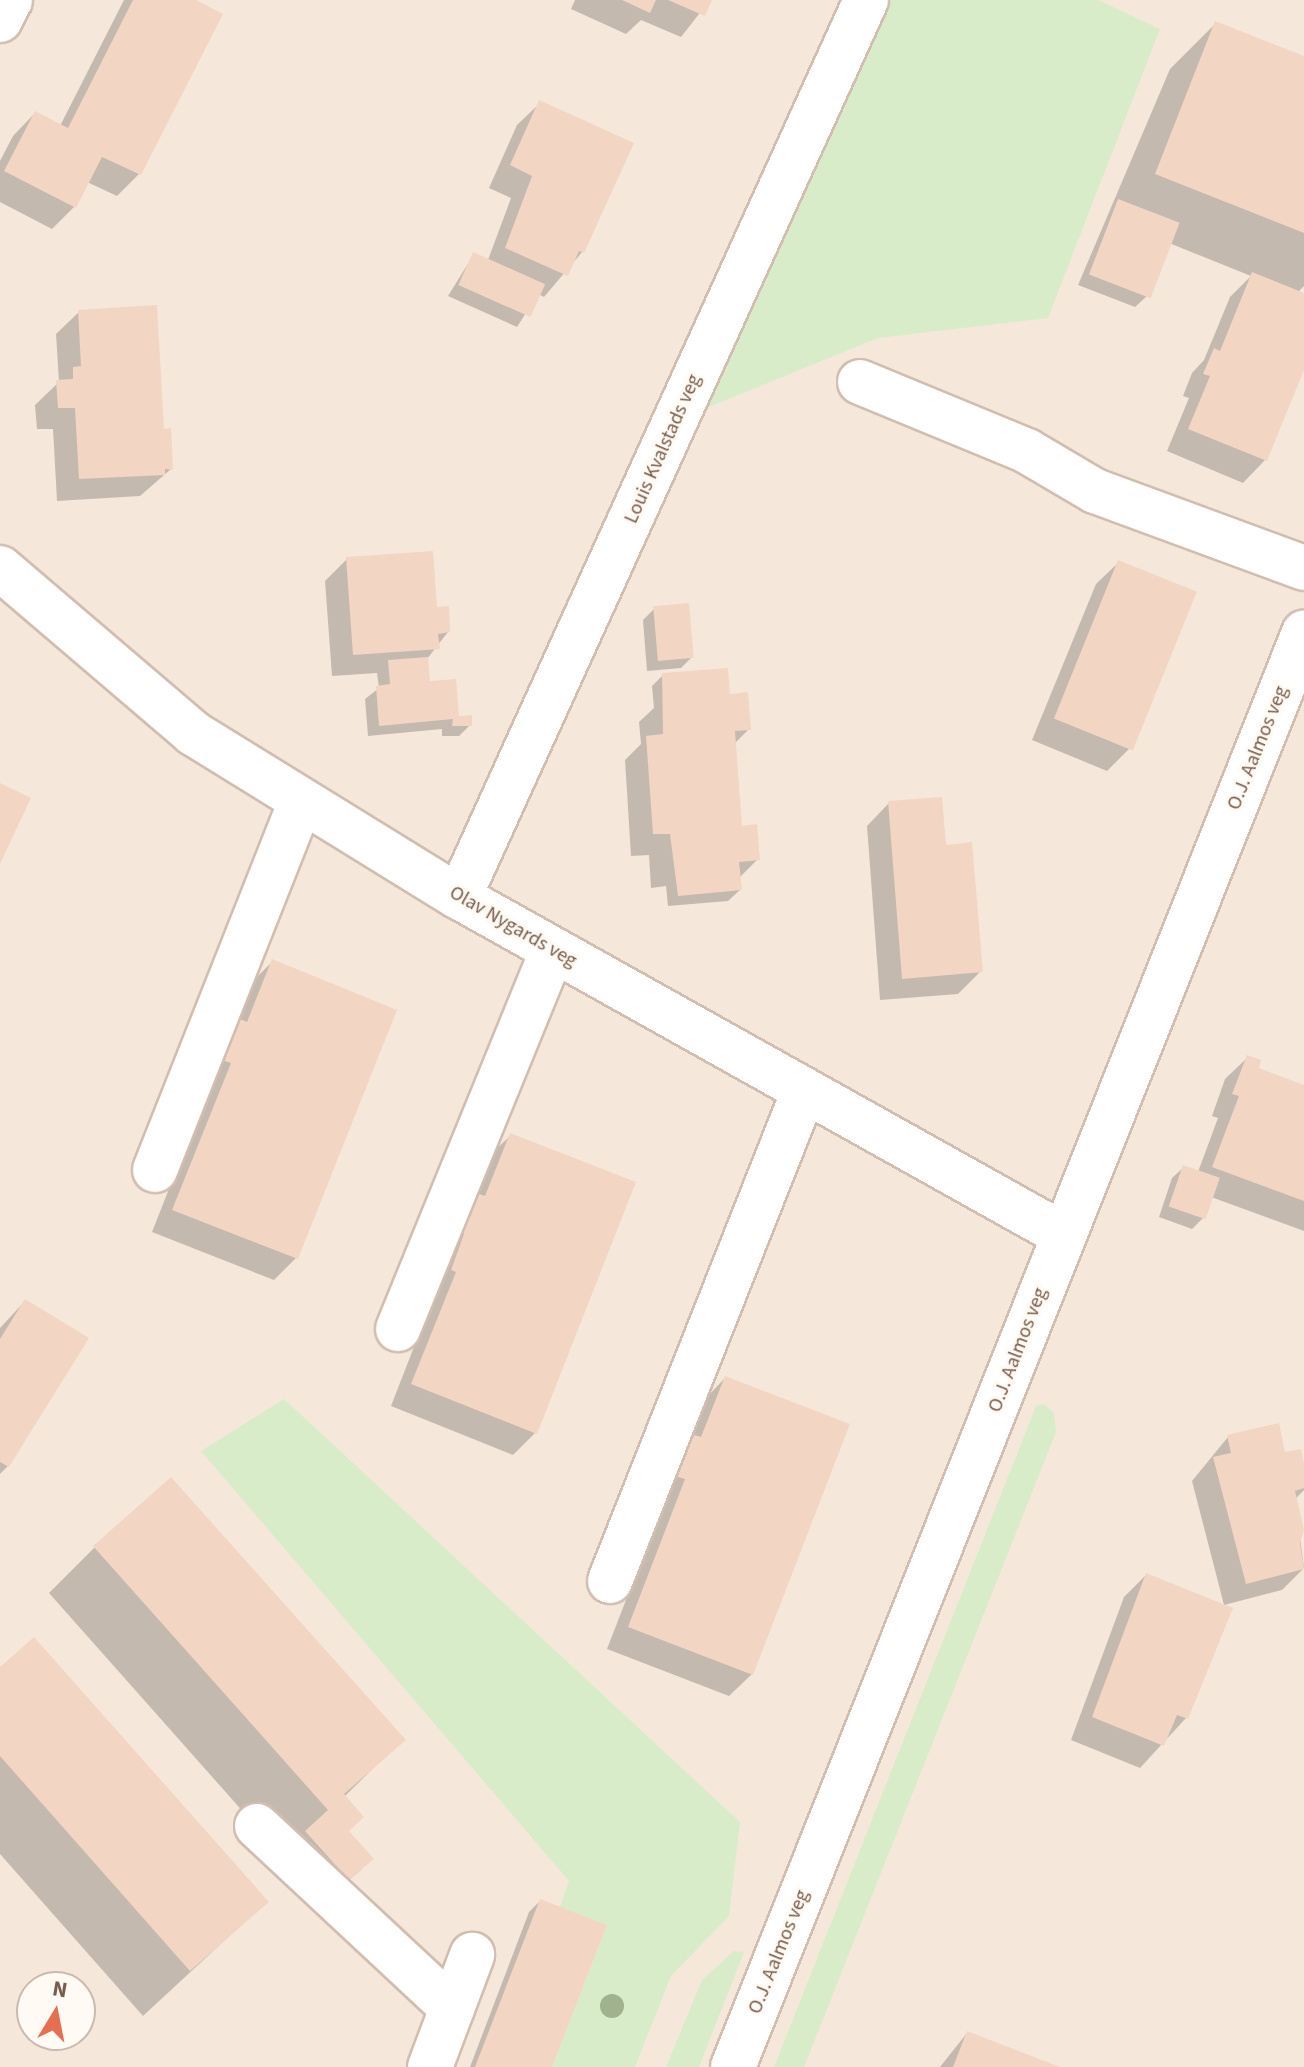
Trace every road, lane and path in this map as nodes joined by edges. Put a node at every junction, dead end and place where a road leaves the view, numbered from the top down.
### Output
1 (10, 0) edge
2 (866, 0) edge
3 (0, 20) edge
4 (860, 382) dead end
5 (0, 568) edge
6 (1304, 568) edge
7 (1304, 633) edge
8 (301, 801) junction
9 (459, 897) junction
10 (553, 950) junction
11 (804, 1091) junction
12 (155, 1170) dead end
13 (1062, 1234) junction
14 (398, 1329) dead end
15 (610, 1581) dead end
16 (257, 1826) dead end
17 (472, 1955) dead end
18 (452, 2008) junction
19 (430, 2067) edge
20 (733, 2067) edge

1 - 3 street
2 - 9 street, Louis Kvalstads veg
4 - 6 street
5 - 8 street, Olav Nygards veg
7 - 13 street, O.J. Aalmos veg
8 - 9 street, Olav Nygards veg
8 - 12 street
9 - 10 street, Olav Nygards veg
10 - 11 street, Olav Nygards veg
10 - 14 street
11 - 13 street, Olav Nygards veg
11 - 15 street
13 - 20 street, O.J. Aalmos veg
16 - 18 street
17 - 18 street
18 - 19 street

